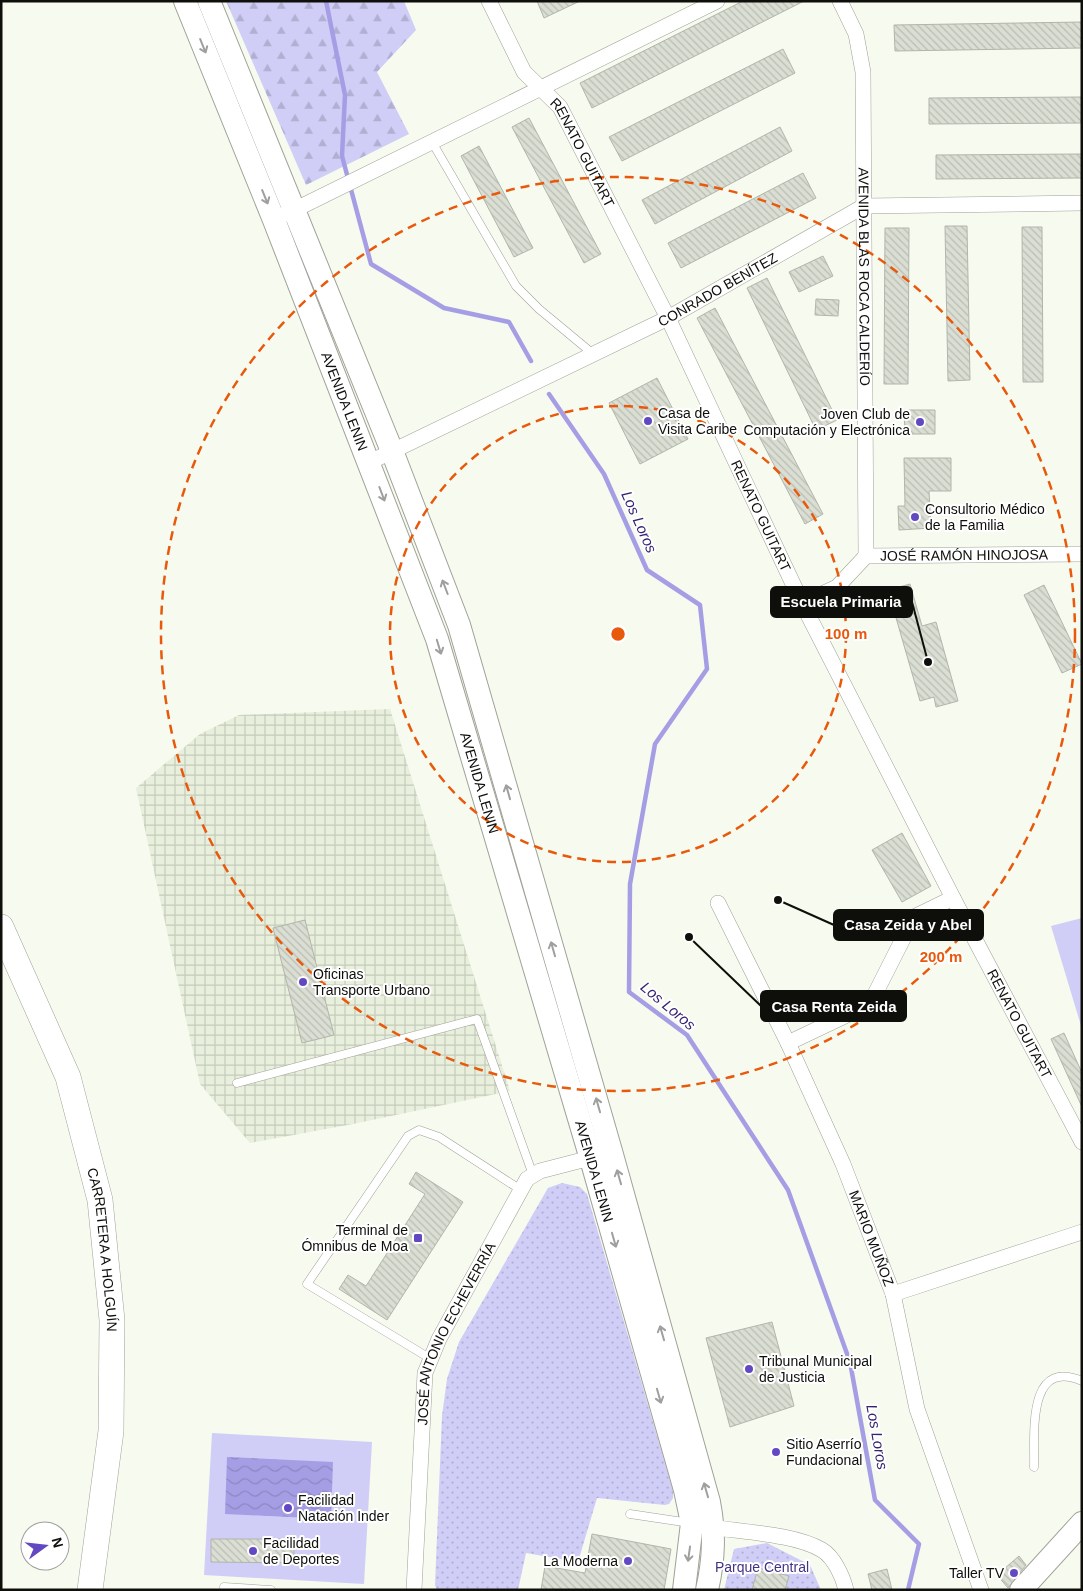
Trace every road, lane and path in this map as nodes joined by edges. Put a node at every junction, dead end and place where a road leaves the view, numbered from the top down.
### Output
1 (185, 1) edge
2 (210, 1) edge
3 (489, 1) edge
4 (717, 1) edge
5 (840, 1) edge
6 (541, 88) junction
7 (432, 142) junction
8 (1082, 203) edge
9 (864, 206) junction
10 (295, 209) junction
11 (274, 220) junction
12 (668, 318) junction
13 (592, 353) junction
14 (392, 451) junction
15 (370, 462) junction
16 (1082, 554) edge
17 (866, 556) junction
18 (802, 603) junction
19 (952, 898) junction
20 (718, 903) dead end
21 (1, 927) edge
22 (788, 1043) junction
23 (237, 1083) dead end
24 (1082, 1142) edge
25 (612, 1152) junction
26 (591, 1159) junction
27 (533, 1175) junction
28 (521, 1190) junction
29 (1082, 1232) edge
30 (893, 1294) junction
31 (432, 1359) junction
32 (1082, 1380) edge
33 (1034, 1468) dead end
34 (630, 1514) dead end
35 (692, 1523) junction
36 (1082, 1523) edge
37 (714, 1528) junction
38 (224, 1587) dead end
39 (90, 1590) edge
40 (271, 1590) edge
41 (414, 1590) edge
42 (684, 1590) edge
43 (707, 1590) edge
44 (846, 1590) edge
45 (981, 1590) edge
46 (1021, 1590) edge

1 -> 11 main road, AVENIDA LENIN
2 - 10 main road, AVENIDA LENIN
3 - 6 street, RENATO GUITART
4 - 6 street
5 - 9 street, AVENIDA BLAS ROCA CALDERÍO
6 - 7 street
6 - 12 street, RENATO GUITART
7 - 10 street
7 - 13 lane
8 - 9 street, CONRADO BENÍTEZ
9 - 12 street, CONRADO BENÍTEZ
9 - 17 street, AVENIDA BLAS ROCA CALDERÍO
10 - 11 street
10 - 14 main road, AVENIDA LENIN
11 - 15 main road, AVENIDA LENIN
12 - 13 street, CONRADO BENÍTEZ
12 - 18 street, RENATO GUITART
13 - 14 street, CONRADO BENÍTEZ
14 - 15 street, CONRADO BENÍTEZ
25 -> 14 main road, AVENIDA LENIN
15 -> 26 main road, AVENIDA LENIN
16 - 17 street, JOSÉ RAMÓN HINOJOSA
17 - 18 street, JOSÉ RAMÓN HINOJOSA
18 - 19 street, RENATO GUITART
19 - 22 street
19 - 24 street, RENATO GUITART
20 - 22 street, MARIO MUÑOZ
21 - 39 main road, CARRETERA A HOLGUÍN
22 - 30 street, MARIO MUÑOZ
23 - 27 lane
25 - 26 street
37 -> 25 main road, AVENIDA LENIN
26 - 27 street
26 -> 35 main road, AVENIDA LENIN
27 - 28 street, JOSÉ ANTONIO ECHEVERRÍA
28 - 31 street, JOSÉ ANTONIO ECHEVERRÍA
28 - 31 lane
29 - 30 street
30 - 45 street, MARIO MUÑOZ
31 - 41 street, JOSÉ ANTONIO ECHEVERRÍA
32 - 33 lane
34 - 35 lane
35 - 37 street
35 -> 42 main road, AVENIDA LENIN
36 - 46 main road
37 - 43 main road, AVENIDA LENIN
37 - 44 street
38 - 40 lane

